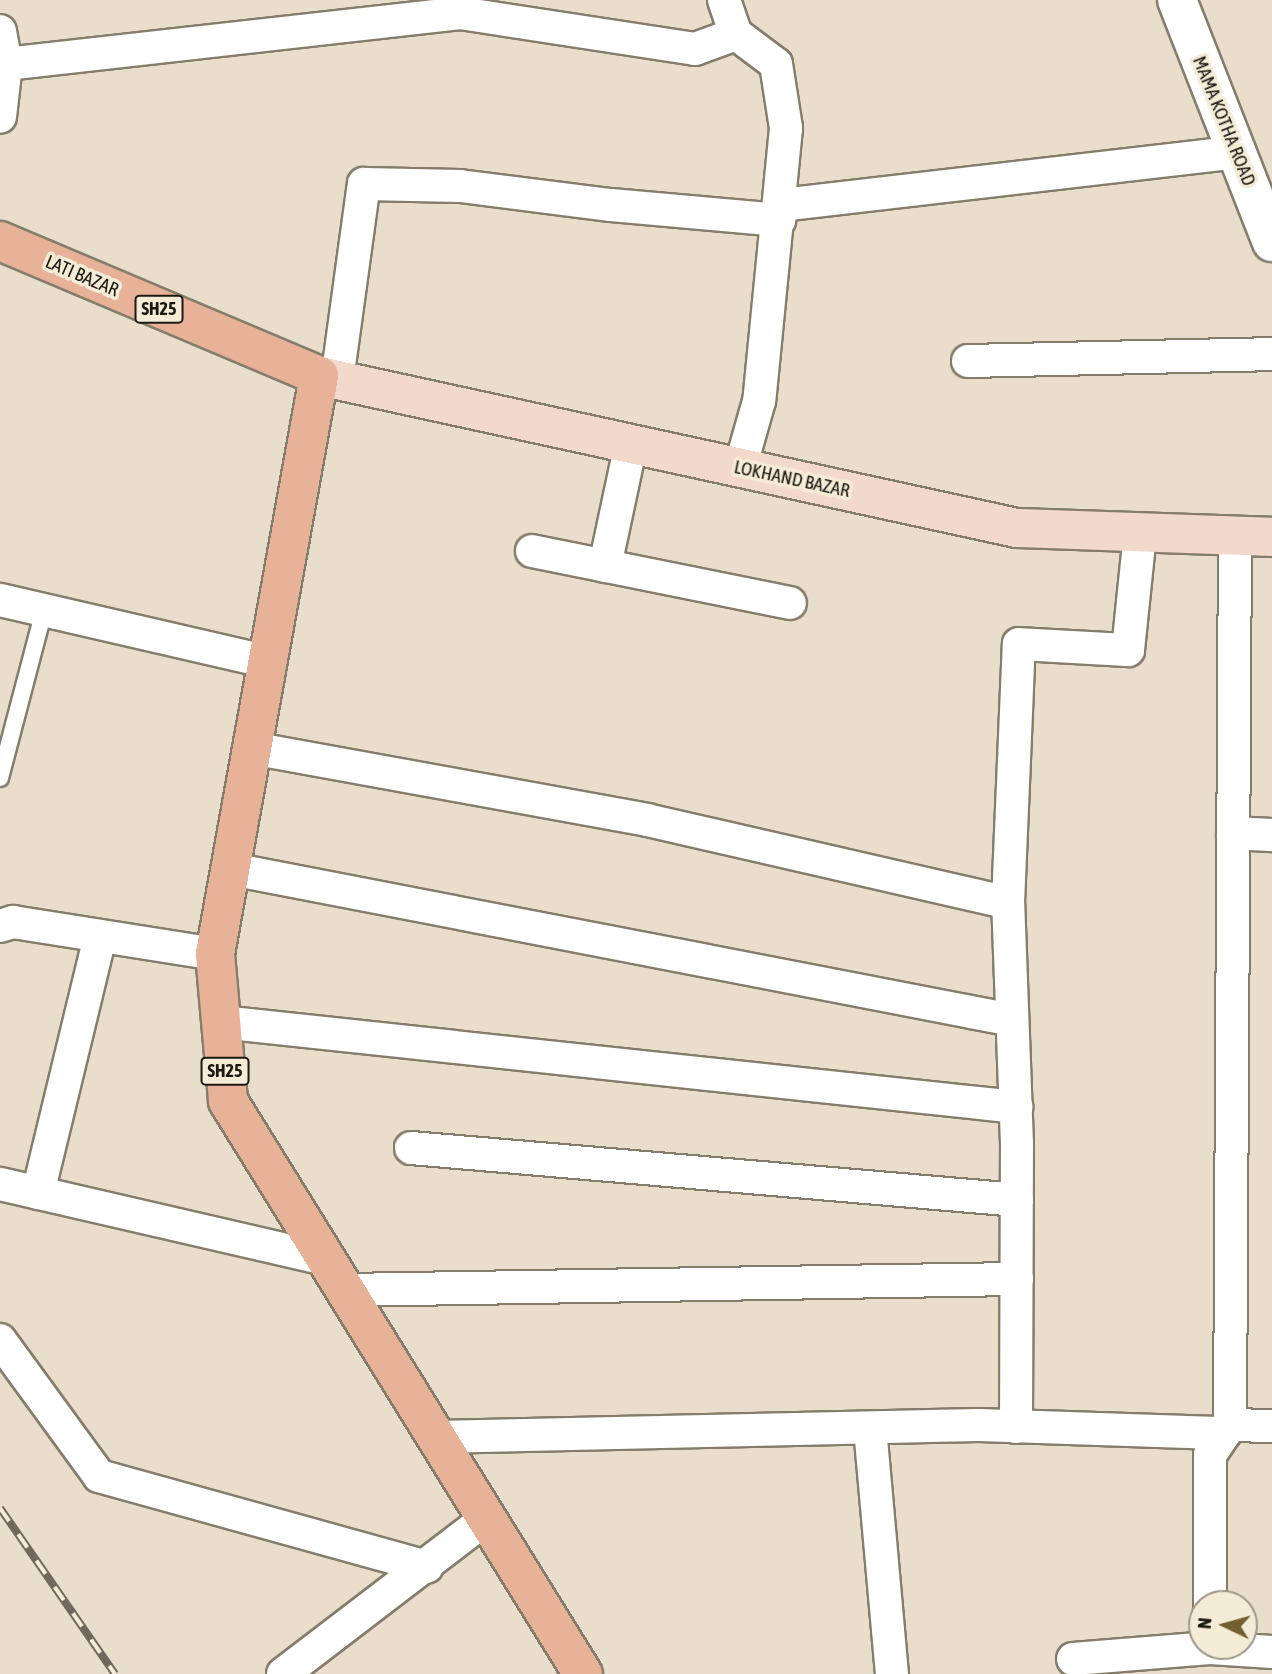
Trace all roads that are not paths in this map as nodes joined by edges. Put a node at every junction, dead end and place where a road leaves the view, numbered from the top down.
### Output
1 (724, 0) edge
2 (1177, 0) edge
3 (0, 31) edge
4 (736, 34) junction
5 (6, 64) junction
6 (0, 117) edge
7 (1237, 152) junction
8 (780, 212) junction
9 (1271, 233) edge
10 (0, 241) edge
11 (1272, 354) edge
12 (968, 361) dead end
13 (328, 378) junction
14 (632, 444) junction
15 (740, 468) junction
16 (1140, 533) junction
17 (1235, 537) junction
18 (1272, 537) edge
19 (532, 551) dead end
20 (605, 566) junction
21 (0, 600) edge
22 (790, 603) dead end
23 (44, 610) junction
24 (268, 662) junction
25 (252, 748) junction
26 (0, 778) edge
27 (1233, 833) junction
28 (1272, 835) edge
29 (231, 869) junction
30 (1009, 903) junction
31 (0, 926) edge
32 (100, 936) junction
33 (215, 954) junction
34 (1012, 1020) junction
35 (221, 1022) junction
36 (1016, 1107) junction
37 (411, 1148) dead end
38 (0, 1184) edge
39 (38, 1193) junction
40 (1017, 1200) junction
41 (336, 1275) junction
42 (1017, 1279) junction
43 (0, 1340) edge
44 (1272, 1426) edge
45 (1016, 1427) junction
46 (870, 1428) junction
47 (1228, 1429) junction
48 (436, 1437) junction
49 (487, 1518) junction
50 (427, 1567) junction
51 (1210, 1590) edge
52 (1188, 1656) edge
53 (1073, 1659) dead end
54 (283, 1674) edge
55 (583, 1674) edge
56 (892, 1674) edge

1 - 4 street
2 - 7 street, MAMA KOTHA ROAD
3 - 5 street
4 - 5 street
4 - 8 street
5 - 6 street
7 - 8 street
7 - 9 street, MAMA KOTHA ROAD
8 - 13 street
8 - 15 street
10 - 13 main road, LATI BAZAR / SH25
11 - 12 street
13 - 14 main road, LOKHAND BAZAR
13 - 24 main road, SH25
14 - 15 main road, LOKHAND BAZAR
14 - 20 street
15 - 16 main road, LOKHAND BAZAR
16 - 17 main road, LOKHAND BAZAR
16 - 30 street
17 - 18 main road, LOKHAND BAZAR
17 - 27 street
19 - 20 street
20 - 22 street
21 - 23 street
23 - 24 street
23 - 26 lane
24 - 25 main road, SH25
25 - 29 main road, SH25
25 - 30 street
27 - 28 street
27 - 47 street
29 - 33 main road, SH25
29 - 34 street
30 - 34 street
31 - 32 street
32 - 33 street
32 - 39 street
33 - 35 main road, SH25
34 - 36 street
35 - 36 street
35 - 41 main road, SH25
36 - 40 street
37 - 40 street
38 - 39 street
39 - 41 street
40 - 42 street
41 - 42 street
41 - 48 main road, SH25
42 - 45 street
43 - 50 street
44 - 47 street
45 - 46 street
45 - 47 street
46 - 48 street
46 - 56 street
47 - 51 street
48 - 49 main road, SH25
49 - 50 street
49 - 55 main road, SH25
50 - 54 street
52 - 53 street

